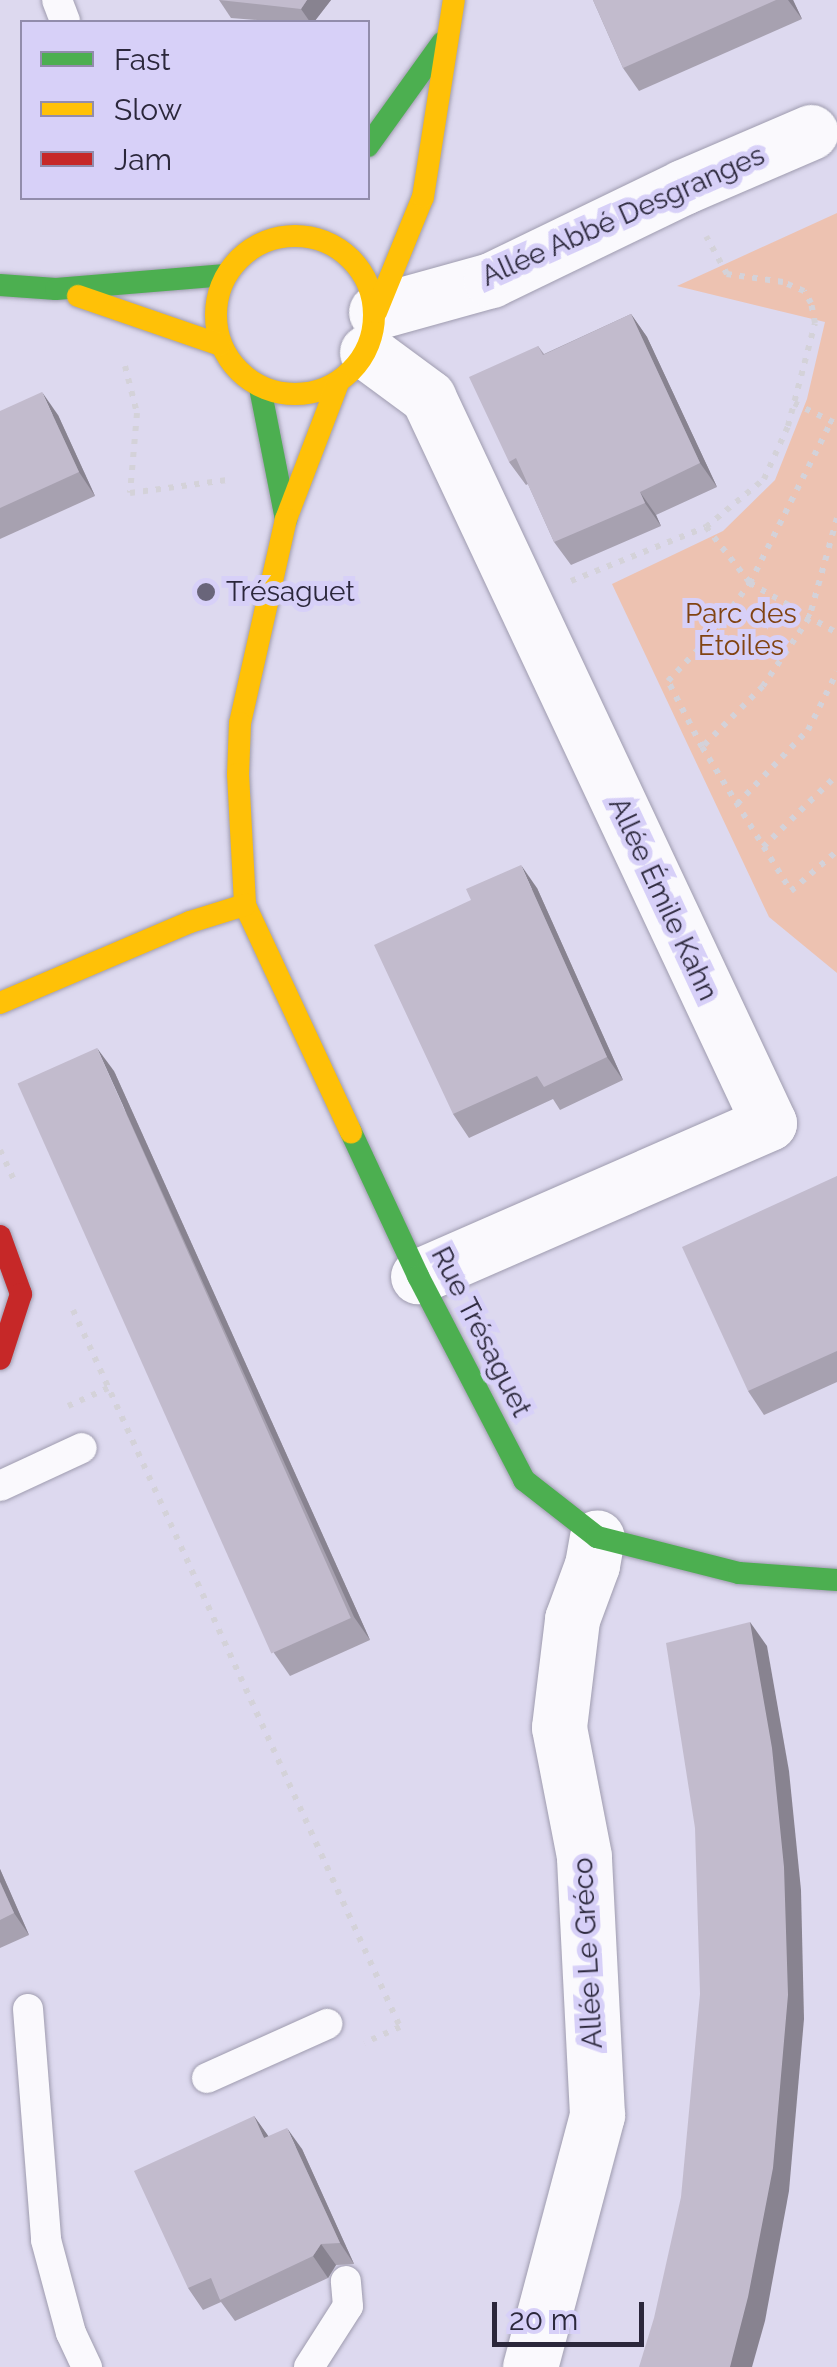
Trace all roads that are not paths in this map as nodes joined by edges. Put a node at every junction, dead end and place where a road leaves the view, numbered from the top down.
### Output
1 (454, 0) edge
2 (446, 37) junction
3 (811, 132) dead end
4 (370, 143) edge
5 (319, 210) dead end
6 (300, 234) junction
7 (225, 275) junction
8 (0, 285) edge
9 (56, 289) junction
10 (220, 345) junction
11 (360, 349) junction
12 (260, 388) junction
13 (286, 519) junction
14 (245, 904) junction
15 (0, 1003) edge
16 (0, 1236) edge
17 (418, 1276) junction
18 (0, 1358) edge
19 (82, 1448) dead end
20 (0, 1486) edge
21 (596, 1537) junction
22 (837, 1580) edge
23 (28, 2009) dead end
24 (328, 2024) dead end
25 (207, 2078) dead end
26 (346, 2281) dead end
27 (87, 2367) edge
28 (308, 2367) edge
29 (530, 2367) edge

1 - 2 street
2 - 4 street
2 - 11 street
3 - 11 street, Allée Abbé Desgranges
5 - 6 street
6 - 7 street
6 - 11 street
7 - 9 street
7 - 10 street
8 - 9 street
9 - 10 street
10 - 12 street
11 - 12 street
11 - 13 street
11 - 17 street, Allée Émile Kahn
12 - 13 street
13 - 14 street
14 - 15 street
14 - 17 street, Rue Trésaguet
16 - 18 street
17 - 21 street, Rue Trésaguet
19 - 20 lane
21 - 22 street, Rue Trésaguet
21 - 29 street, Allée Le Gréco
23 - 27 lane
24 - 25 lane
26 - 28 lane

